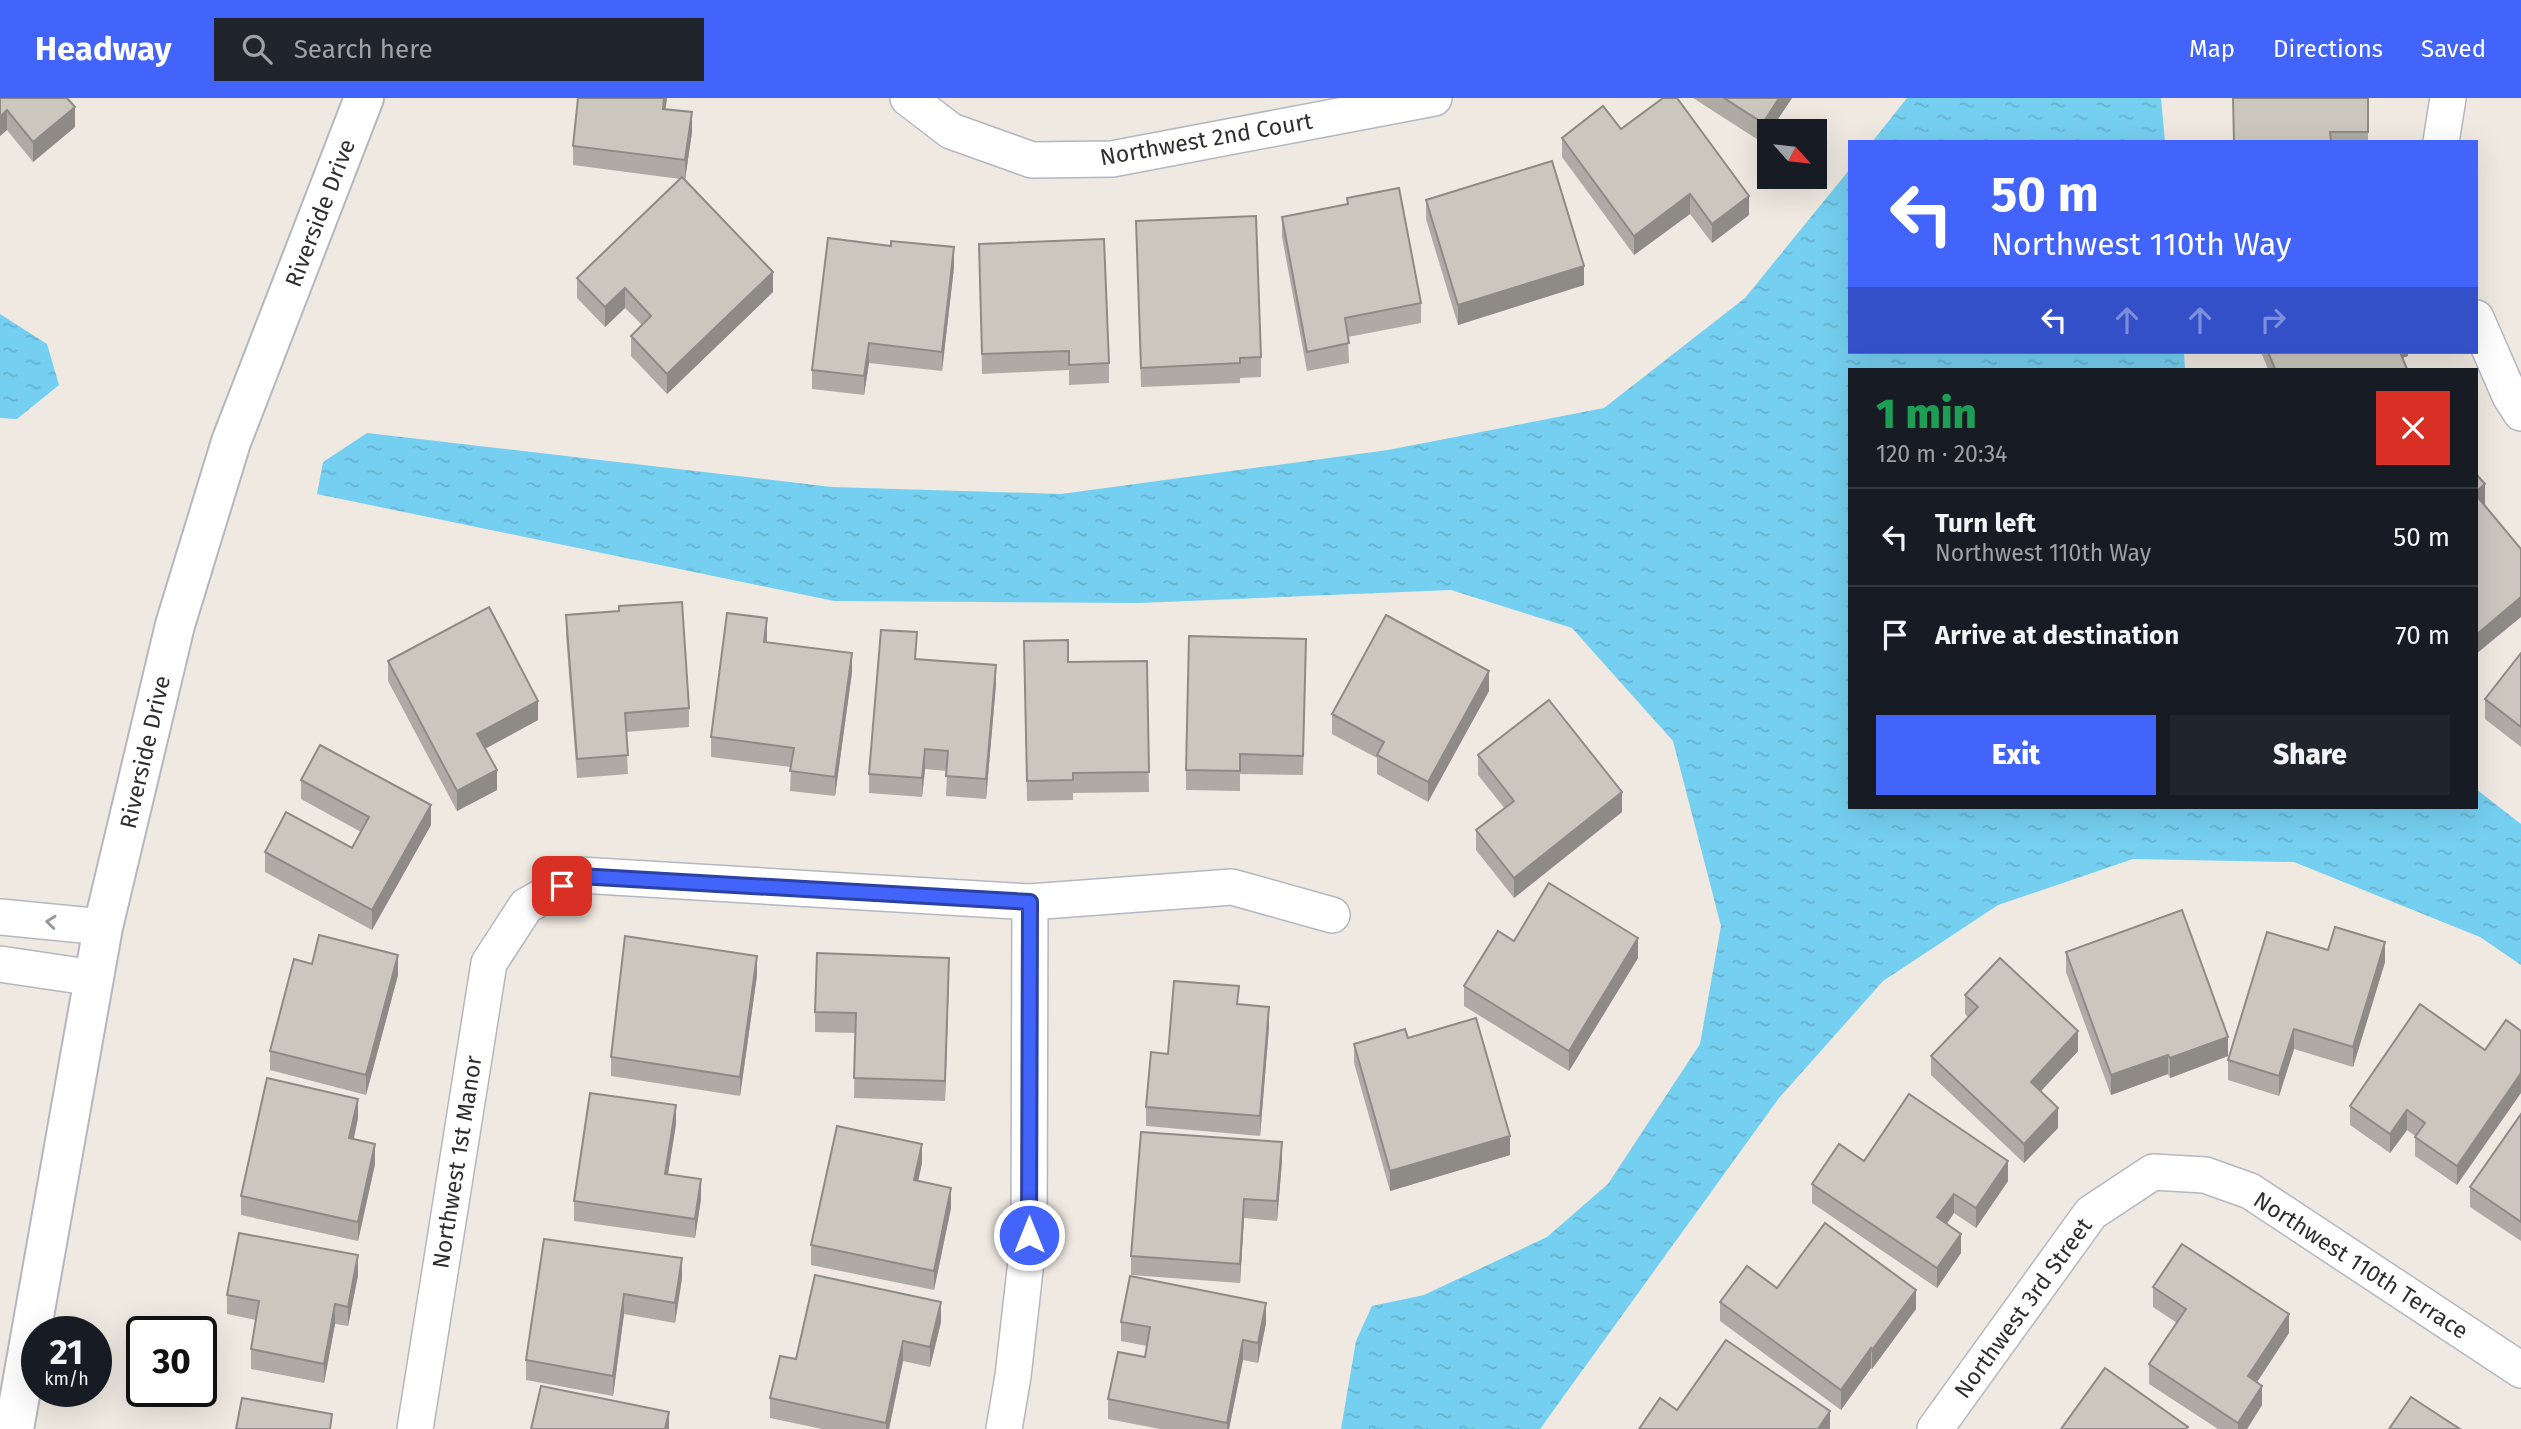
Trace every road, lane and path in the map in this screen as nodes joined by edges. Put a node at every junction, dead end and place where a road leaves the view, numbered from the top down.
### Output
1 (364, 98) edge
2 (908, 98) edge
3 (1434, 98) edge
4 (2448, 98) edge
5 (2441, 140) edge
6 (2478, 323) edge
7 (2521, 413) edge
8 (1030, 902) junction
9 (1332, 915) dead end
10 (0, 917) edge
11 (103, 927) junction
12 (0, 964) edge
13 (94, 978) junction
14 (2153, 1172) joint
15 (2521, 1370) edge
16 (14, 1429) edge
17 (415, 1429) edge
18 (1004, 1429) edge
19 (1935, 1429) edge

1 - 11 street, Riverside Drive
2 - 3 street, Northwest 2nd Court
4 - 5 street
6 - 7 street
8 - 9 street
8 - 17 street, Northwest 1st Manor
8 - 18 street
11 -> 10 street
11 - 13 street, Riverside Drive
12 - 13 street
13 - 16 street, Riverside Drive
14 - 15 street, Northwest 110th Terrace
14 - 19 street, Northwest 3rd Street

